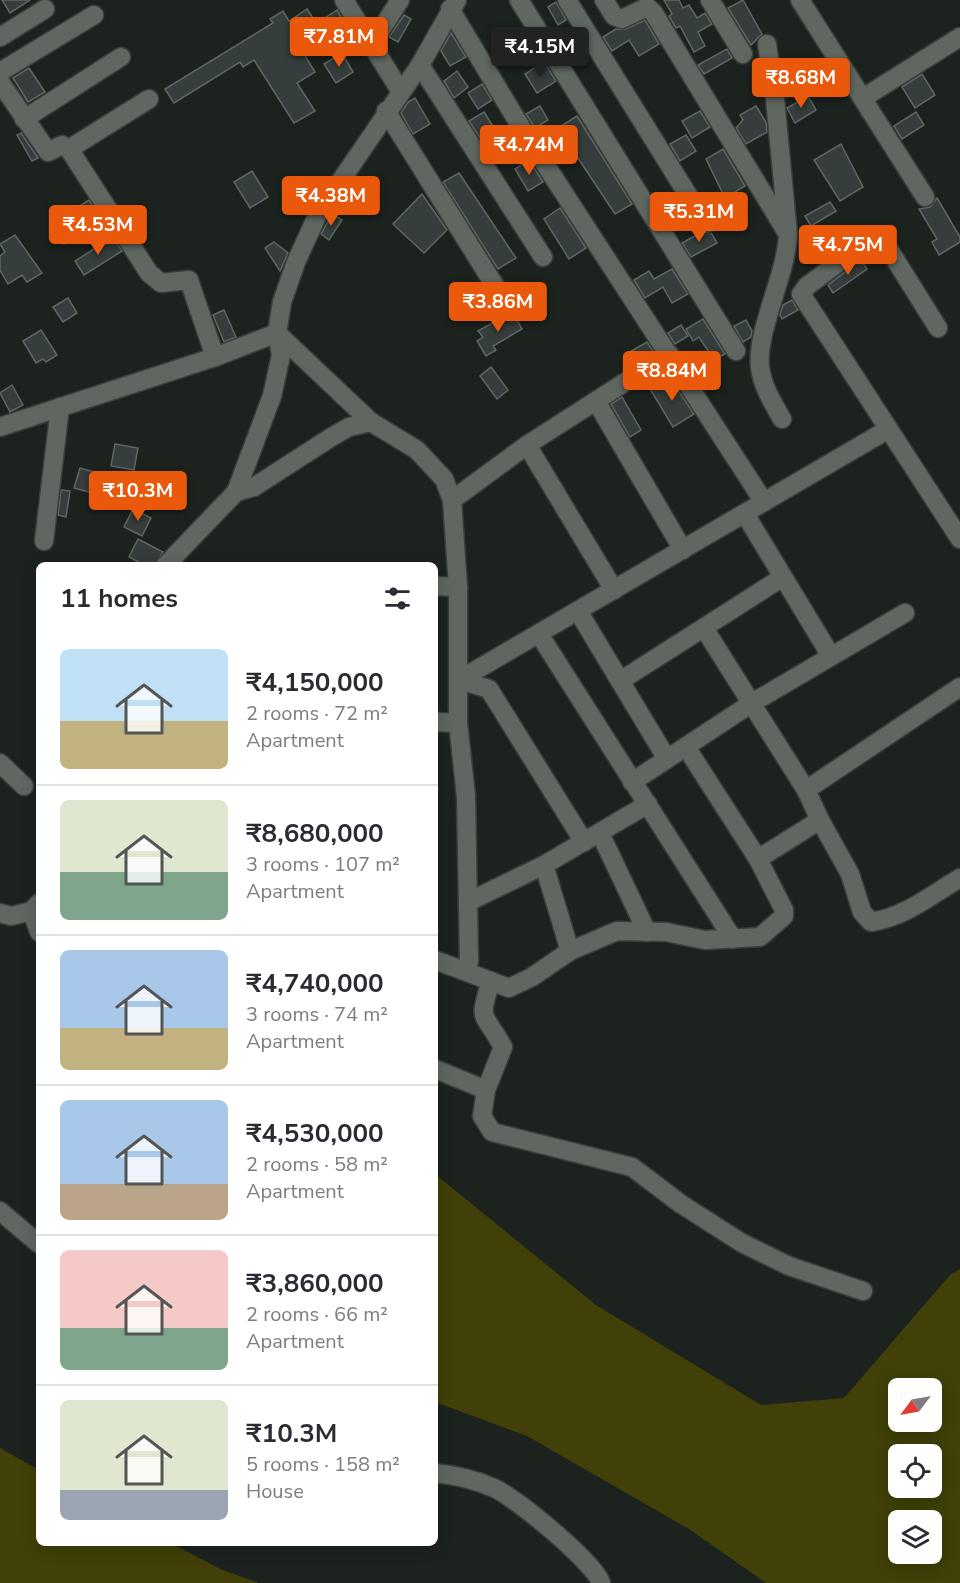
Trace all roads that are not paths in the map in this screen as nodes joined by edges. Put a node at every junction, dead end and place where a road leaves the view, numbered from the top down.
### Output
1 (344, 0) edge
2 (400, 0) edge
3 (519, 0) edge
4 (567, 0) edge
5 (604, 0) edge
6 (710, 0) edge
7 (800, 0) edge
8 (453, 4) edge
9 (45, 9) dead end
10 (94, 15) dead end
11 (960, 37) edge
12 (0, 38) edge
13 (372, 44) junction
14 (767, 44) dead end
15 (743, 54) dead end
16 (122, 57) dead end
17 (420, 65) junction
18 (0, 72) edge
19 (0, 82) edge
20 (401, 92) junction
21 (864, 98) junction
22 (149, 99) dead end
23 (386, 111) junction
24 (24, 119) junction
25 (69, 149) junction
26 (925, 197) dead end
27 (706, 224) dead end
28 (788, 235) junction
29 (543, 257) dead end
30 (505, 302) dead end
31 (938, 328) dead end
32 (277, 333) junction
33 (736, 351) dead end
34 (669, 354) junction
35 (215, 357) junction
36 (596, 401) junction
37 (60, 407) junction
38 (782, 419) dead end
39 (371, 422) junction
40 (0, 427) edge
41 (887, 430) junction
42 (527, 445) junction
43 (236, 492) junction
44 (452, 500) junction
45 (764, 502) junction
46 (745, 514) junction
47 (960, 539) edge
48 (44, 541) dead end
49 (683, 550) junction
50 (169, 562) edge
51 (783, 577) junction
52 (438, 586) edge
53 (458, 587) junction
54 (614, 590) junction
55 (578, 611) junction
56 (905, 613) dead end
57 (704, 628) junction
58 (540, 634) junction
59 (831, 656) junction
60 (459, 680) junction
61 (620, 681) junction
62 (960, 687) edge
63 (752, 703) junction
64 (438, 722) edge
65 (458, 723) junction
66 (686, 747) junction
67 (667, 759) junction
68 (0, 763) edge
69 (632, 782) junction
70 (24, 786) dead end
71 (806, 790) junction
72 (648, 804) junction
73 (820, 820) junction
74 (600, 833) junction
75 (584, 842) junction
76 (758, 860) junction
77 (544, 865) junction
78 (960, 878) edge
79 (468, 902) junction
80 (36, 907) edge
81 (0, 913) edge
82 (647, 932) junction
83 (733, 939) junction
84 (570, 951) junction
85 (438, 961) edge
86 (465, 970) junction
87 (491, 981) junction
88 (438, 1070) edge
89 (486, 1090) junction
90 (0, 1211) edge
91 (36, 1241) edge
92 (863, 1291) dead end
93 (438, 1474) edge
94 (601, 1583) edge

1 - 13 street
2 - 13 street
3 - 33 street
4 - 27 street
5 - 28 street
6 - 15 street
7 - 21 street
8 - 17 street
8 - 34 street
9 - 12 street
10 - 18 street
11 - 21 street
13 - 20 street
14 - 28 street
16 - 24 street
17 - 20 street
17 - 29 street
19 - 24 street
20 - 23 street
21 - 26 street
22 - 25 street
23 - 30 street
23 - 32 street
24 - 25 street
25 - 35 street
28 - 38 street
31 - 41 street
32 - 35 street
32 - 39 street
32 - 43 street
34 - 36 street
34 - 45 street
35 - 37 street
36 - 42 street
36 - 49 street
37 - 40 street
37 - 48 street
39 - 43 street
39 - 44 street
41 - 45 street
41 - 47 street
42 - 44 street
42 - 54 street
43 - 50 street
44 - 53 street
45 - 46 street
46 - 49 street
46 - 51 street
49 - 54 street
51 - 57 street
51 - 59 street
52 - 53 street
53 - 60 street
54 - 55 street
55 - 58 street
55 - 61 street
56 - 59 street
57 - 61 street
57 - 63 street
58 - 60 street
58 - 69 street
59 - 63 street
60 - 65 street
60 - 75 street
61 - 67 street
62 - 71 street
63 - 66 street
63 - 71 street
64 - 65 street
65 - 79 street
66 - 67 street
66 - 76 street
67 - 69 street
68 - 70 street
69 - 72 street
71 - 73 street
72 - 74 street
72 - 83 street
73 - 76 street
73 - 78 street
74 - 75 street
74 - 82 street
75 - 77 street
76 - 83 street
77 - 79 street
77 - 84 street
79 - 86 street
80 - 81 street
82 - 83 street
82 - 84 street
84 - 87 street
85 - 86 street
86 - 87 street
87 - 89 street
88 - 89 street
89 - 92 street
90 - 91 street
93 - 94 street

